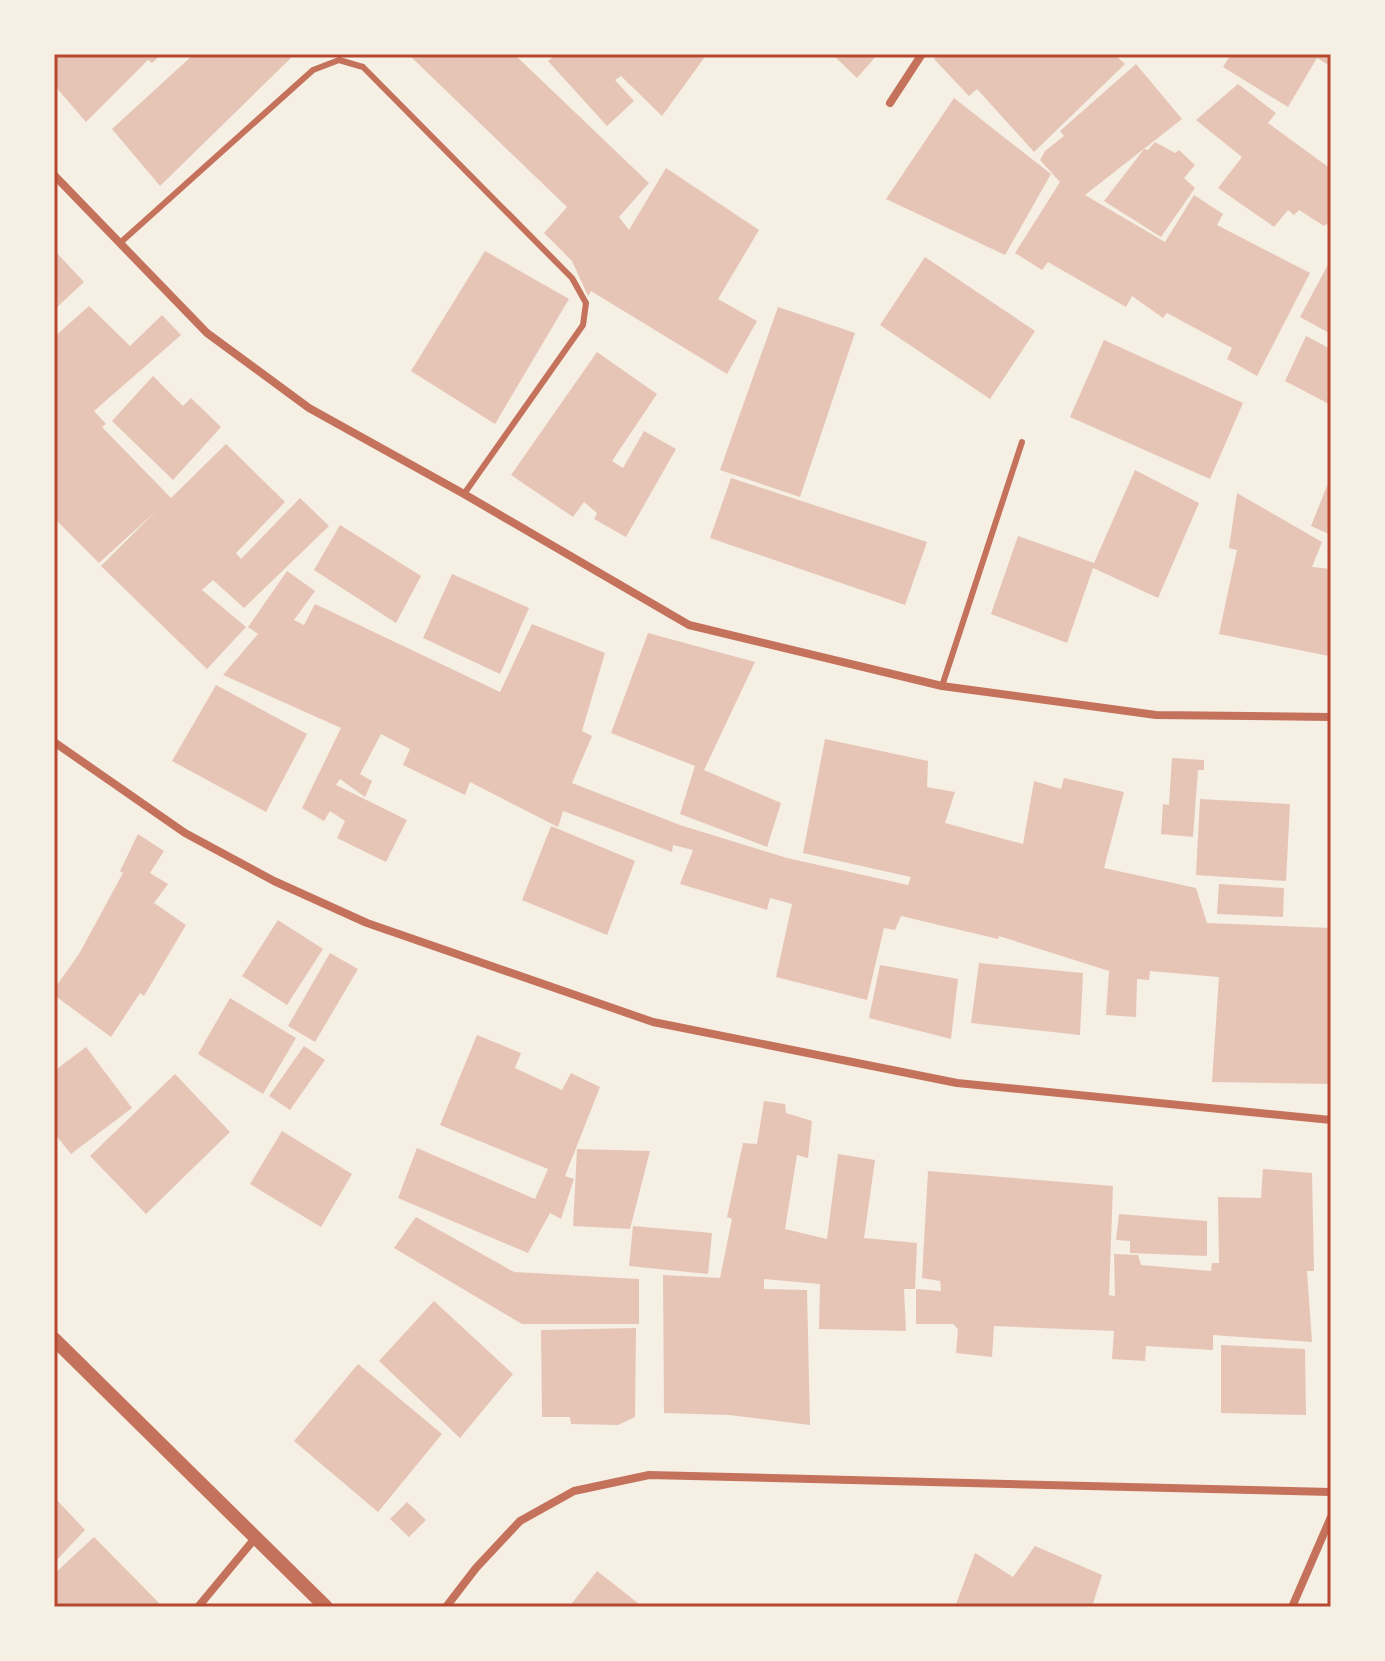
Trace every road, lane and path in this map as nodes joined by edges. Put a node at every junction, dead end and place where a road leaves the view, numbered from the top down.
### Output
1 (922, 54) edge
2 (890, 103) dead end
3 (54, 175) edge
4 (120, 243) junction
5 (1022, 442) dead end
6 (464, 494) junction
7 (942, 686) junction
8 (1331, 717) edge
9 (54, 742) edge
10 (1331, 1120) edge
11 (54, 1339) edge
12 (1331, 1492) edge
13 (1331, 1517) edge
14 (257, 1536) junction
15 (198, 1607) edge
16 (326, 1607) edge
17 (446, 1607) edge
18 (1292, 1607) edge

1 - 2 street
3 - 4 street
4 - 6 street
4 - 6 lane
5 - 7 lane
6 - 7 street
7 - 8 street
9 - 10 street
11 - 14 street
12 - 17 street
13 - 18 street
14 - 15 street
14 - 16 street

